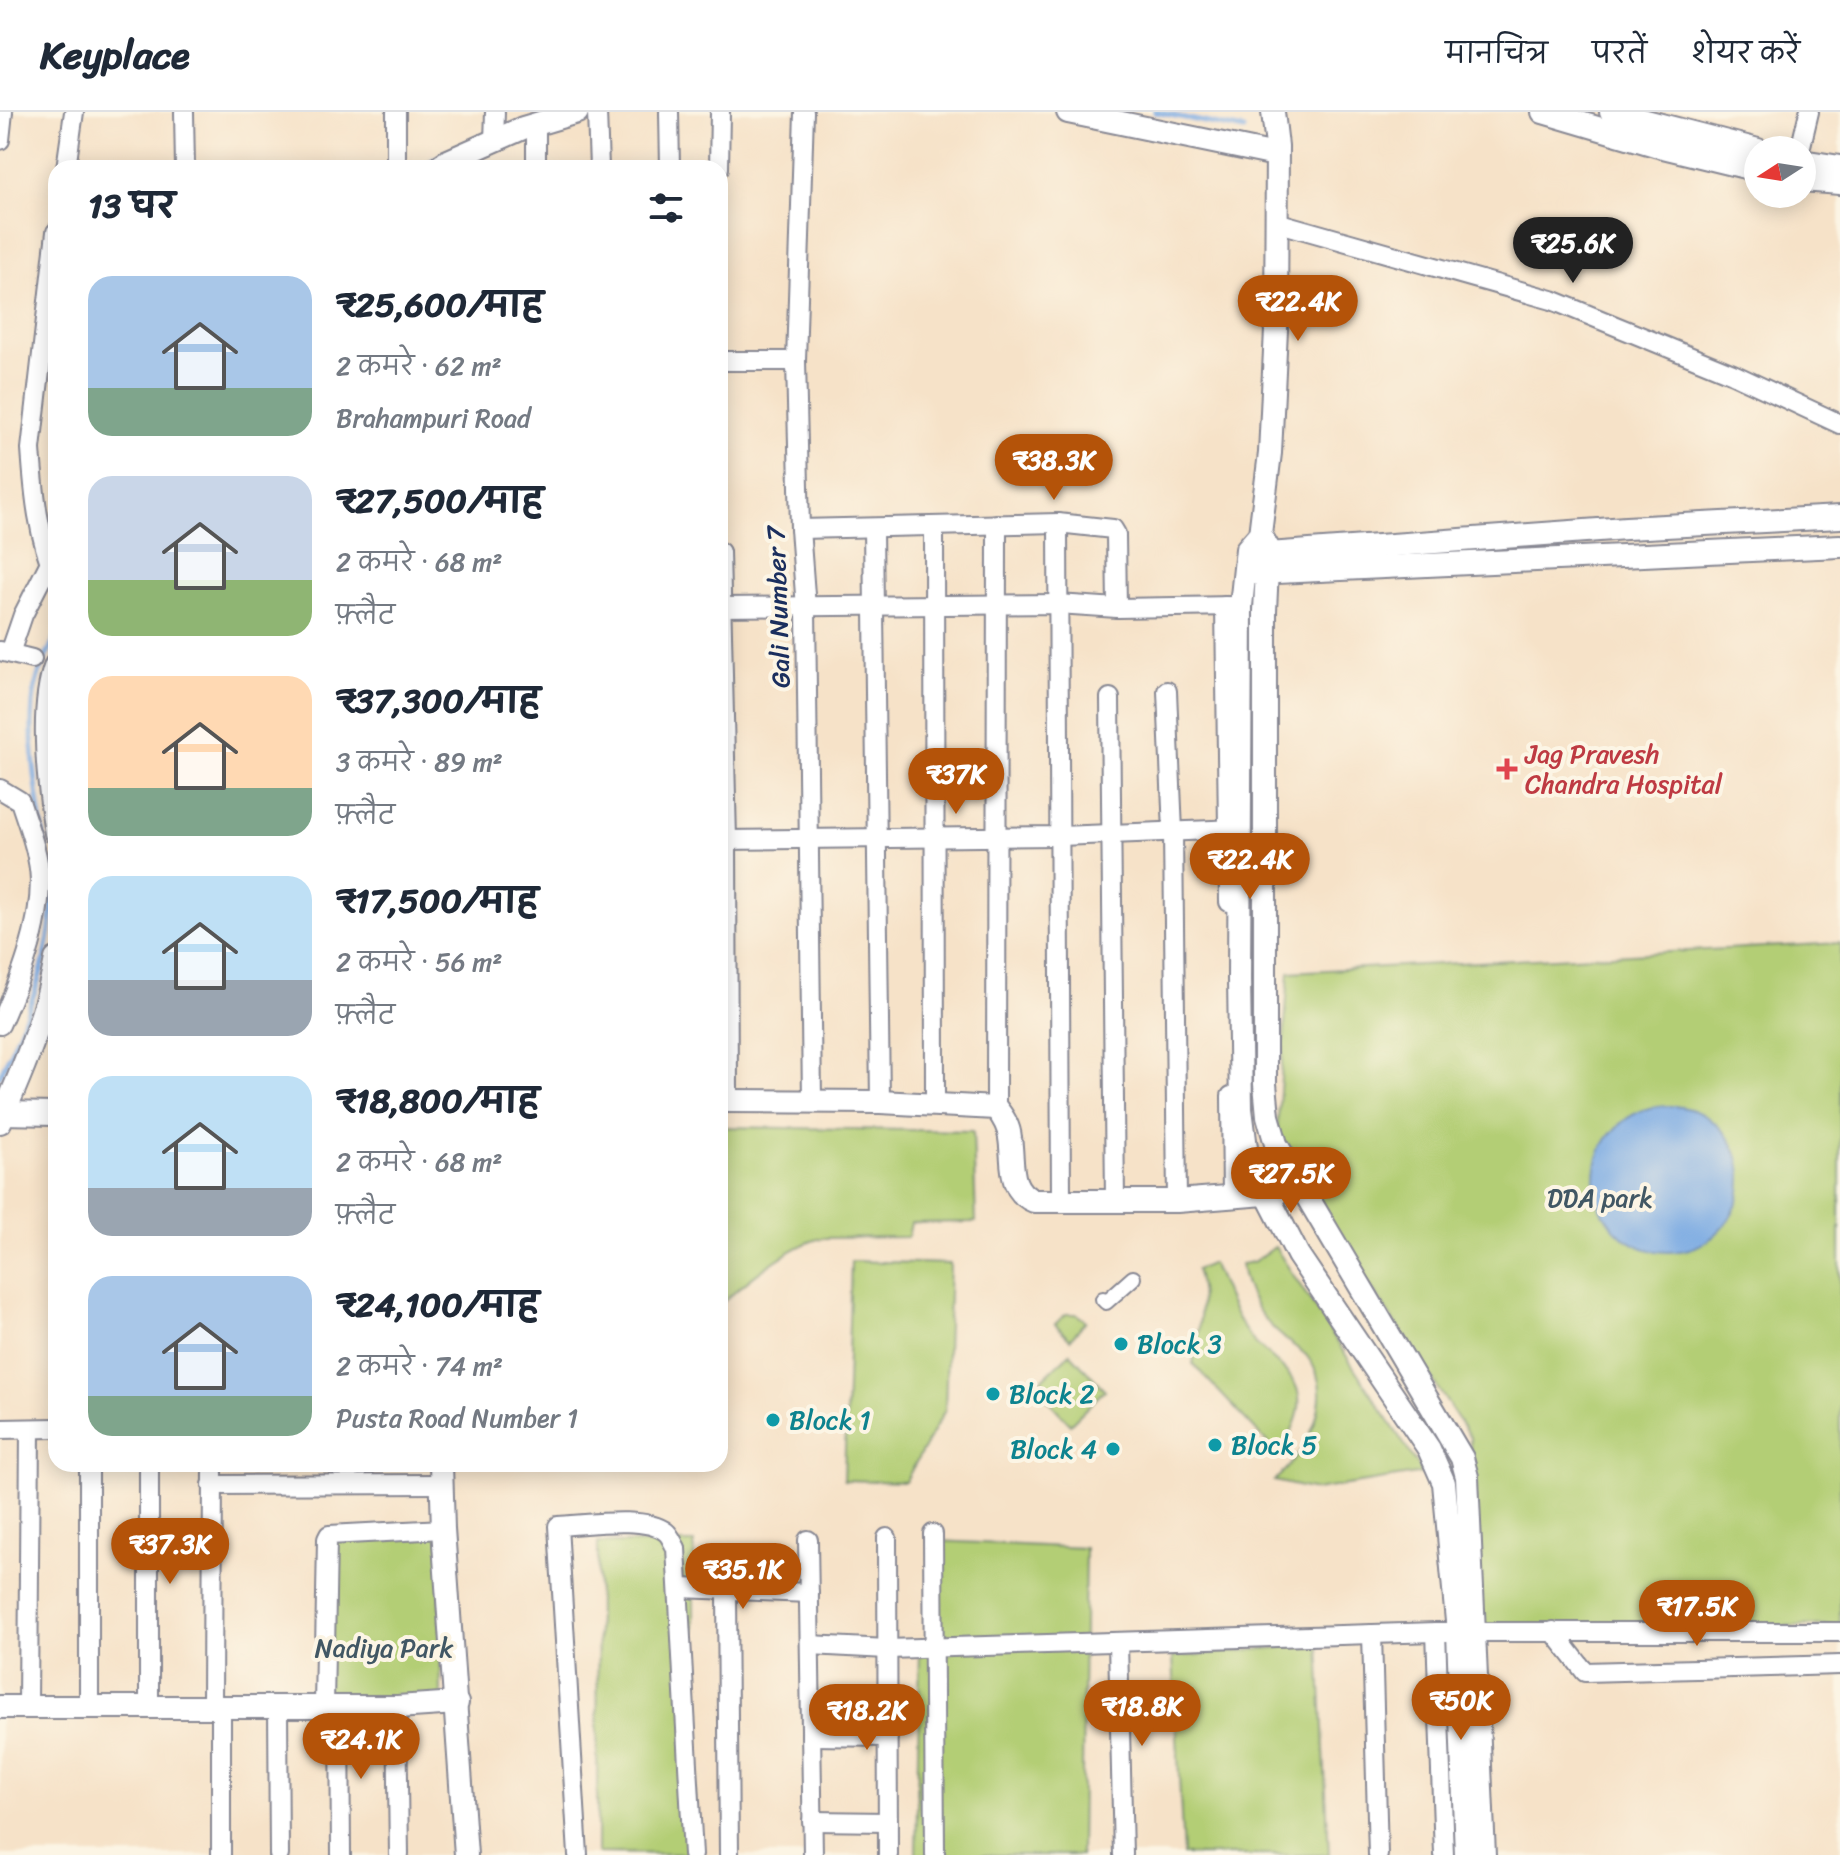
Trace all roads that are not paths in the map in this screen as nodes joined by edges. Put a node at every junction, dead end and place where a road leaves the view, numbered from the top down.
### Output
1 (3, 112) edge
2 (74, 112) edge
3 (184, 112) edge
4 (396, 112) edge
5 (495, 112) edge
6 (577, 112) edge
7 (597, 112) edge
8 (669, 112) edge
9 (720, 112) edge
10 (804, 112) edge
11 (1068, 112) edge
12 (1273, 112) edge
13 (1284, 112) edge
14 (1543, 112) edge
15 (1611, 112) edge
16 (1809, 112) edge
17 (536, 124) junction
18 (1803, 136) edge
19 (0, 140) edge
20 (494, 141) junction
21 (1744, 146) edge
22 (1276, 151) junction
23 (67, 160) edge
24 (185, 160) edge
25 (396, 160) edge
26 (451, 160) edge
27 (536, 160) edge
28 (599, 160) edge
29 (670, 160) edge
30 (719, 160) edge
31 (1816, 163) edge
32 (1744, 167) edge
33 (1840, 167) edge
34 (1816, 181) edge
35 (1840, 183) edge
36 (1276, 222) junction
37 (48, 301) edge
38 (728, 361) edge
39 (796, 361) junction
40 (1840, 424) edge
41 (1840, 517) edge
42 (1058, 523) junction
43 (997, 524) junction
44 (934, 526) junction
45 (873, 528) junction
46 (800, 529) junction
47 (1840, 546) edge
48 (48, 551) edge
49 (1257, 558) junction
50 (48, 578) edge
51 (1058, 604) junction
52 (874, 605) junction
53 (935, 605) junction
54 (997, 606) junction
55 (1233, 606) junction
56 (728, 607) edge
57 (806, 608) junction
58 (1117, 608) junction
59 (5, 652) edge
60 (32, 659) dead end
61 (1167, 691) dead end
62 (1110, 698) dead end
63 (0, 789) edge
64 (1234, 830) junction
65 (1173, 832) junction
66 (1112, 834) junction
67 (1060, 836) junction
68 (935, 837) junction
69 (996, 837) junction
70 (877, 838) junction
71 (809, 839) junction
72 (728, 840) edge
73 (48, 996) edge
74 (0, 1025) edge
75 (728, 1101) edge
76 (812, 1101) junction
77 (880, 1102) junction
78 (935, 1106) junction
79 (996, 1108) junction
80 (48, 1114) edge
81 (1, 1116) edge
82 (1302, 1189) junction
83 (1267, 1195) junction
84 (1232, 1197) junction
85 (1177, 1201) junction
86 (1061, 1202) junction
87 (1115, 1202) junction
88 (1133, 1278) dead end
89 (1103, 1299) dead end
90 (48, 1428) edge
91 (0, 1429) edge
92 (30, 1429) junction
93 (89, 1472) edge
94 (149, 1472) edge
95 (213, 1472) edge
96 (442, 1474) edge
97 (212, 1485) junction
98 (443, 1529) junction
99 (933, 1534) dead end
100 (887, 1538) dead end
101 (808, 1540) dead end
102 (679, 1588) junction
103 (727, 1590) junction
104 (809, 1593) junction
105 (1553, 1631) junction
106 (1455, 1632) junction
107 (1840, 1632) edge
108 (1372, 1634) junction
109 (1118, 1642) junction
110 (810, 1645) junction
111 (932, 1647) junction
112 (887, 1649) junction
113 (1840, 1665) edge
114 (457, 1703) junction
115 (278, 1706) junction
116 (0, 1707) edge
117 (28, 1707) junction
118 (89, 1707) junction
119 (332, 1707) junction
120 (397, 1707) junction
121 (149, 1708) junction
122 (217, 1708) junction
123 (811, 1736) junction
124 (888, 1737) junction
125 (812, 1821) junction
126 (888, 1822) junction
127 (221, 1855) edge
128 (279, 1855) edge
129 (341, 1855) edge
130 (399, 1855) edge
131 (466, 1855) edge
132 (578, 1855) edge
133 (693, 1855) edge
134 (729, 1855) edge
135 (813, 1855) edge
136 (888, 1855) edge
137 (935, 1855) edge
138 (1123, 1855) edge
139 (1378, 1855) edge
140 (1444, 1855) edge
141 (1466, 1855) edge
142 (1484, 1855) edge

1 - 19 street
2 - 23 street
3 - 24 street
4 - 25 street
5 - 20 street
6 - 17 street
7 - 28 street
8 - 29 street
9 - 30 street
10 - 39 street, Gali Number 7
11 - 22 street
12 - 22 street
13 - 22 street
14 - 32 street
15 - 21 street
16 - 18 street
17 - 20 street
17 - 27 street
20 - 26 street
22 - 36 street
31 - 33 street
34 - 35 street
36 - 40 street
36 - 49 street
37 - 48 street
38 - 39 street
39 - 46 street, Gali Number 7
41 - 49 street
42 - 43 street
42 - 51 street
42 - 58 street
43 - 44 street
43 - 54 street
44 - 45 street
44 - 53 street
45 - 46 street
45 - 52 street
46 - 57 street, Gali Number 7
47 - 49 street
49 - 55 street
49 - 82 street
50 - 59 street
51 - 54 street
51 - 58 street
51 - 67 street
52 - 53 street
52 - 57 street
52 - 70 street
53 - 54 street
53 - 68 street
54 - 69 street
55 - 58 street
55 - 64 street
56 - 57 street
57 - 71 street, Gali Number 7
59 - 60 street
61 - 65 street
62 - 66 street
63 - 74 street
64 - 65 street
64 - 83 street
64 - 84 street
65 - 66 street
65 - 85 street
66 - 67 street
66 - 87 street
67 - 69 street
67 - 86 street
68 - 69 street
68 - 70 street
68 - 78 street
69 - 79 street
70 - 71 street
70 - 77 street
71 - 72 street
71 - 76 street, Gali Number 7
73 - 81 street
75 - 76 street
76 - 77 street
77 - 78 street
78 - 79 street
79 - 86 street
80 - 81 street
82 - 83 street
82 - 106 street
83 - 84 street
83 - 106 street
84 - 85 street
85 - 87 street
86 - 87 street
88 - 89 street
90 - 92 street
91 - 92 street
92 - 117 street
93 - 118 street
94 - 121 street
95 - 97 street
96 - 97 street
96 - 98 street
97 - 122 street
98 - 114 street
98 - 119 street
99 - 111 street
100 - 112 street
101 - 104 street
102 - 103 street
102 - 132 street
102 - 133 street
103 - 104 street
103 - 134 street
104 - 110 street
105 - 106 street
105 - 107 street
105 - 113 street
106 - 108 street
106 - 140 street
106 - 141 street
106 - 142 street
108 - 109 street
108 - 139 street
109 - 111 street
109 - 138 street
110 - 112 street
110 - 123 street
111 - 112 street
111 - 137 street
112 - 124 street
114 - 120 street
114 - 131 street
115 - 119 street
115 - 122 street
115 - 128 street
116 - 117 street
117 - 118 street
118 - 121 street
119 - 120 street
119 - 129 street
120 - 130 street
121 - 122 street
122 - 127 street
123 - 124 street
123 - 125 street
124 - 126 street
125 - 126 street
125 - 135 street
126 - 136 street

